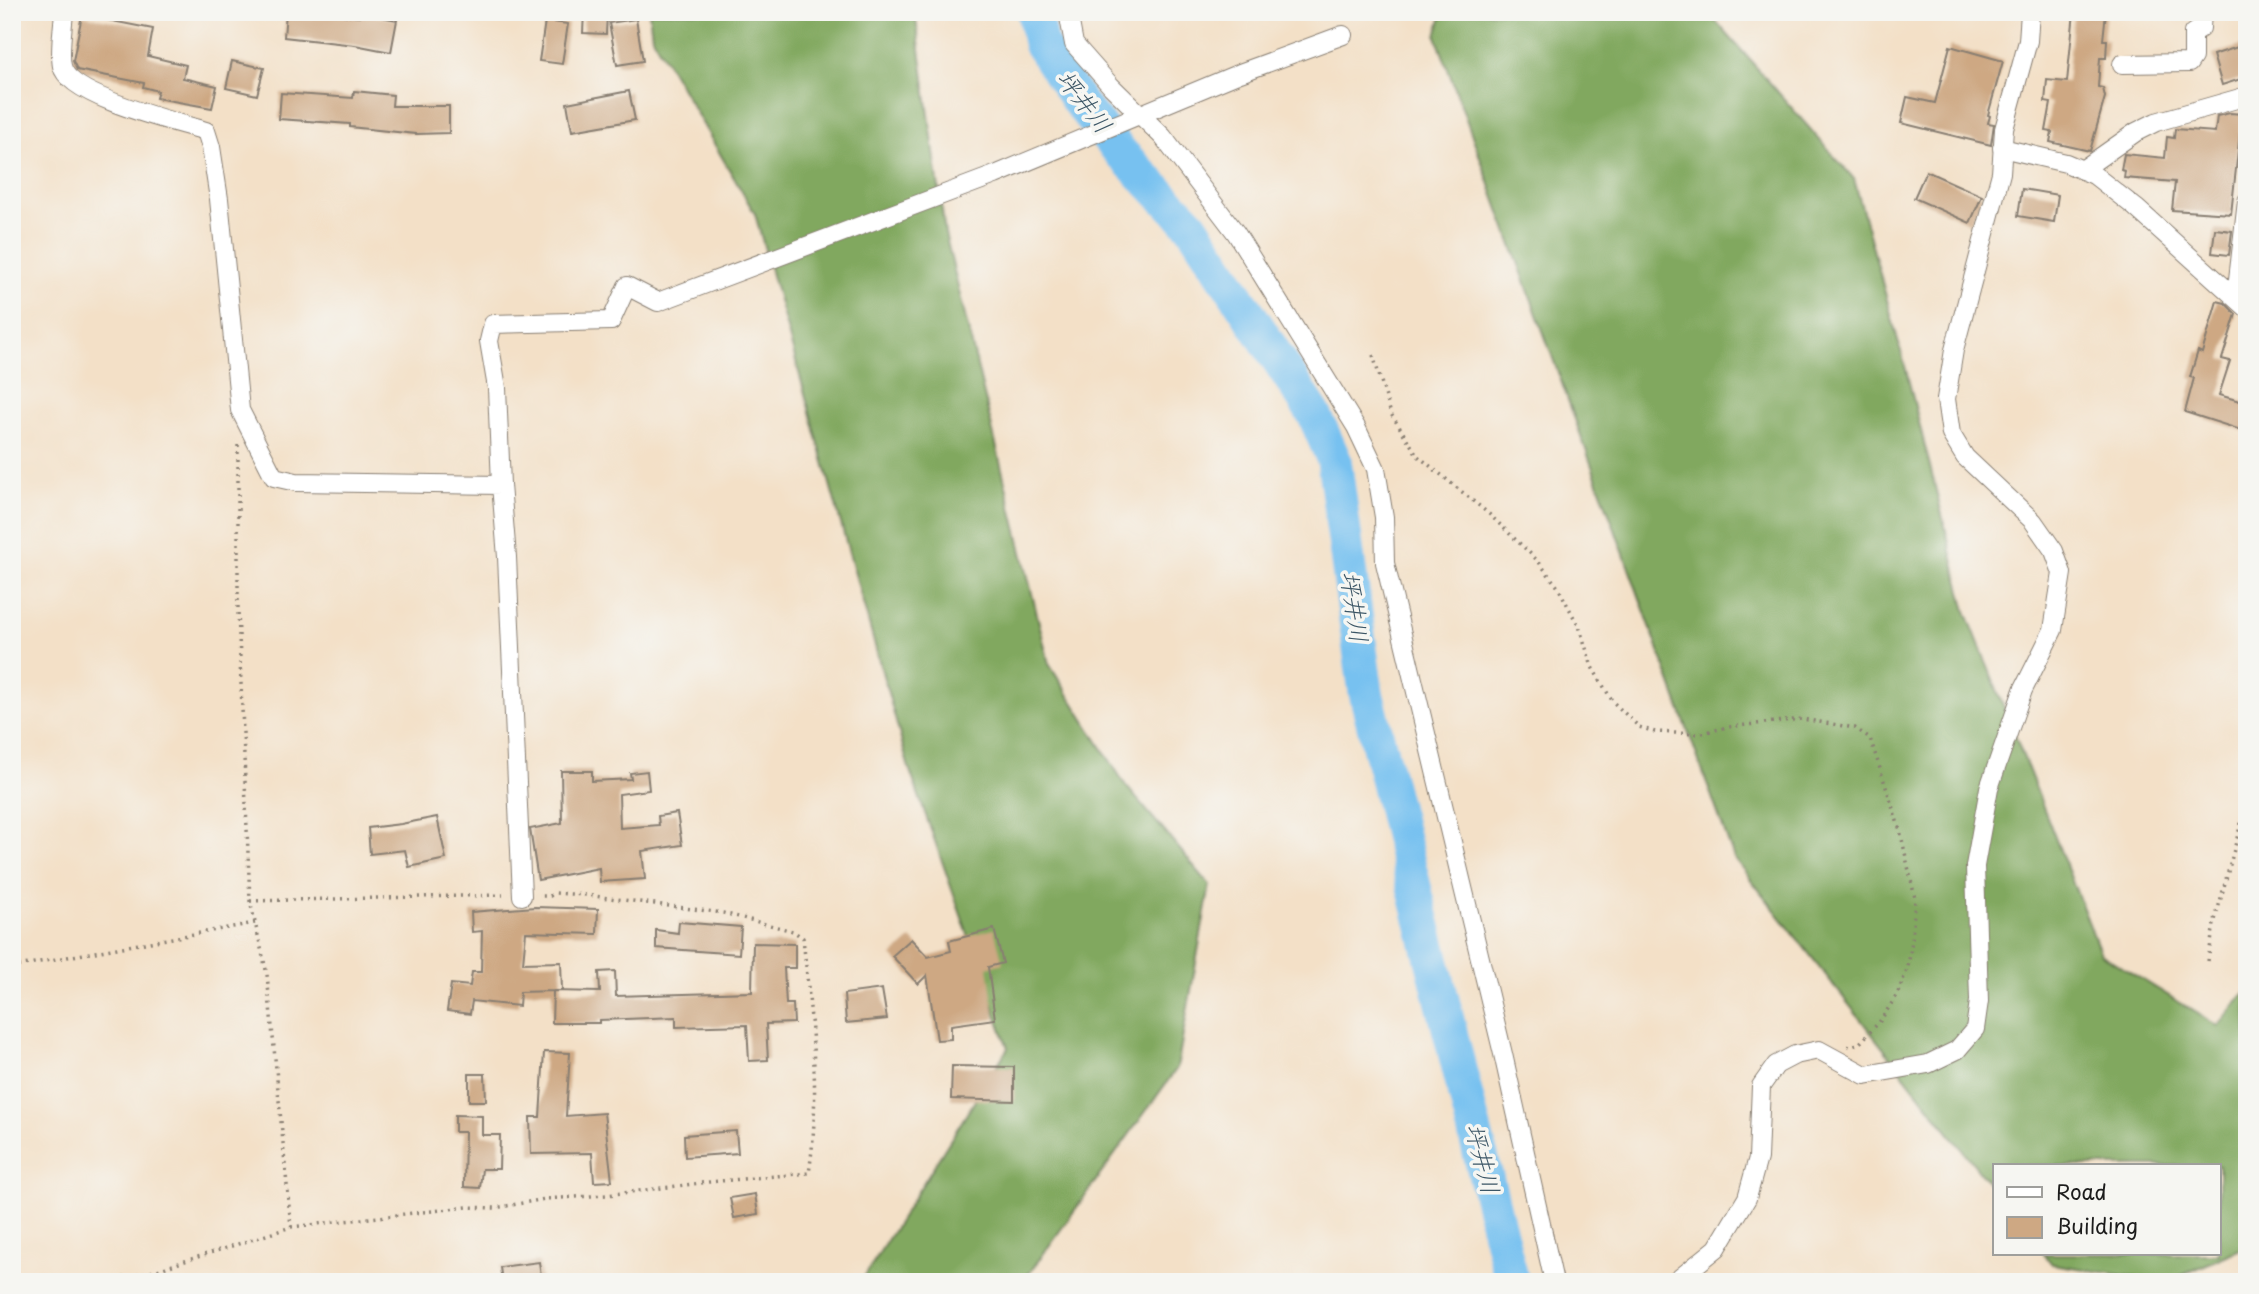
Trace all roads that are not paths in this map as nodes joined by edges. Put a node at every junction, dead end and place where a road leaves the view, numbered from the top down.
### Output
1 (64, 12) edge
2 (1068, 12) edge
3 (2030, 12) edge
4 (2202, 12) edge
5 (1343, 35) dead end
6 (2122, 64) dead end
7 (2247, 96) edge
8 (1140, 114) junction
9 (2002, 148) junction
10 (2081, 170) junction
11 (2247, 201) edge
12 (2241, 302) edge
13 (501, 485) junction
14 (522, 896) road end
15 (1554, 1282) edge
16 (1675, 1282) edge

1 - 13 street
2 - 8 street
3 - 9 street
4 - 6 street
5 - 8 street
7 - 10 street
8 - 13 street
8 - 15 street
9 - 10 street
9 - 16 street
10 - 12 street
11 - 12 street
13 - 14 street

